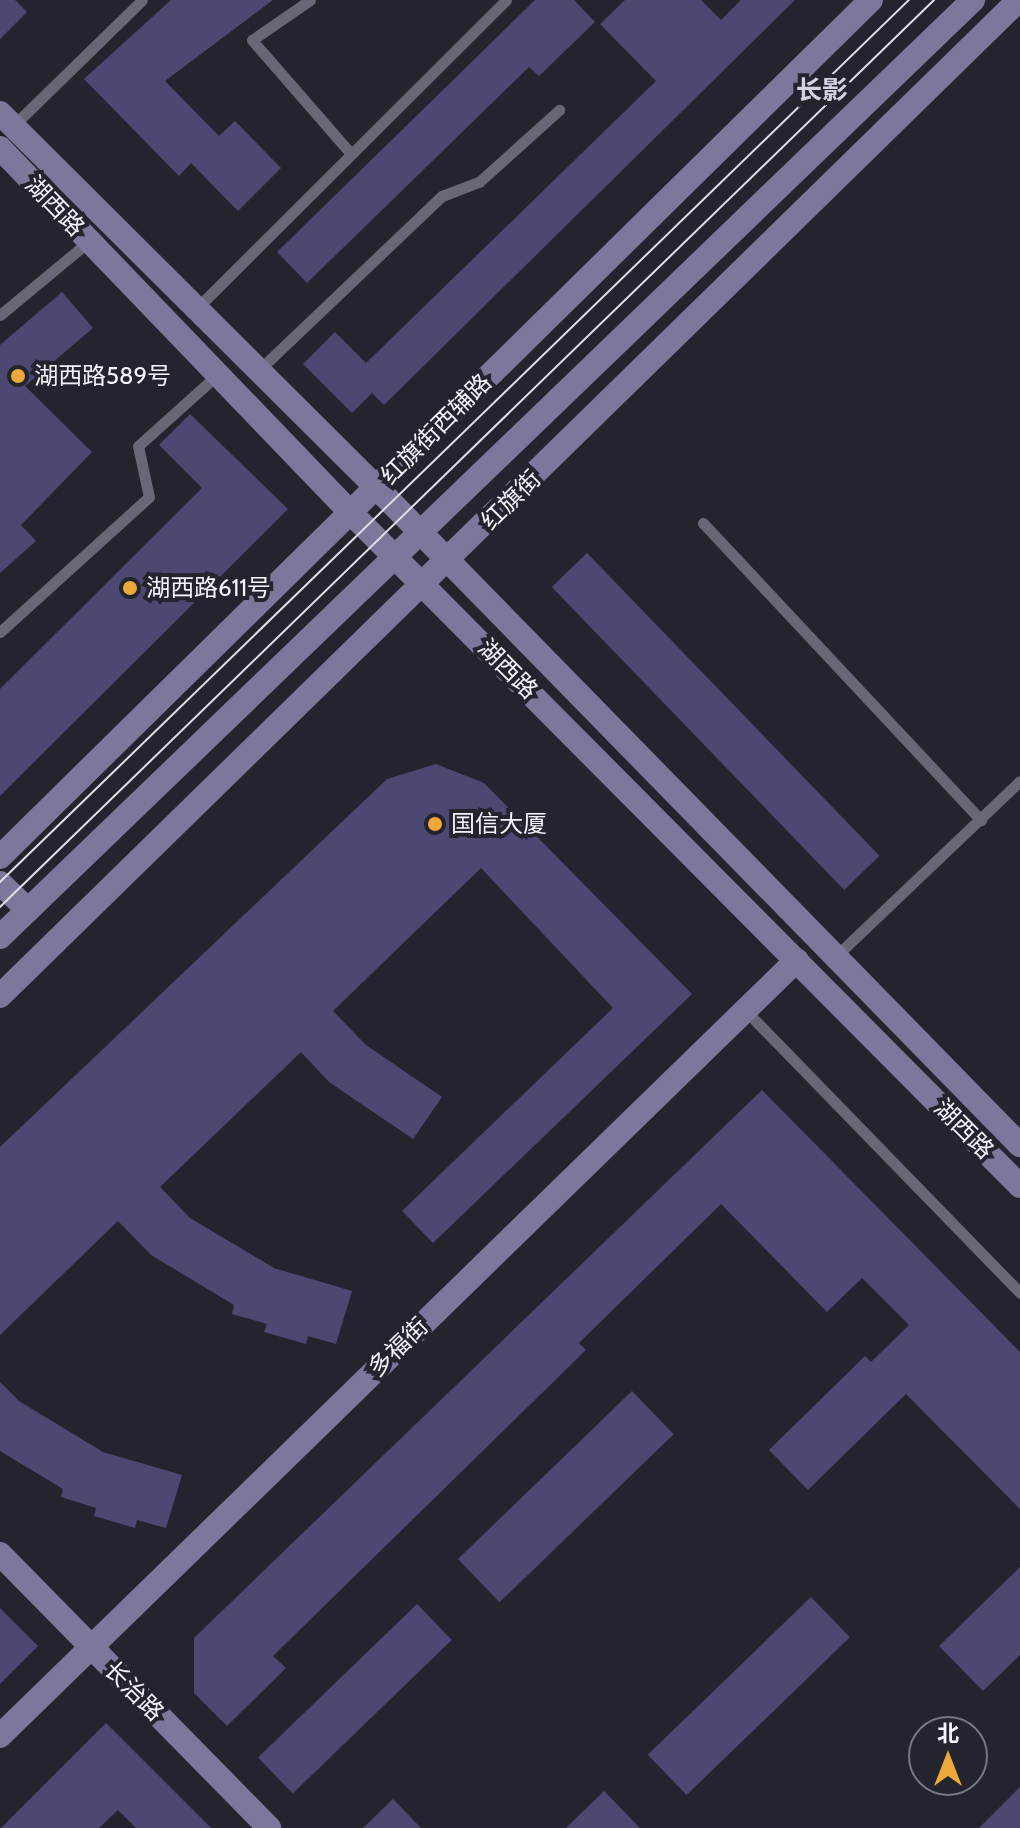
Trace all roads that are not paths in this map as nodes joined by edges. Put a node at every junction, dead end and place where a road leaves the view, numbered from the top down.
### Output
1 (142, 0) edge
2 (310, 0) edge
3 (506, 0) edge
4 (871, 0) edge
5 (973, 0) edge
6 (1019, 0) edge
7 (559, 110) dead end
8 (6, 119) edge
9 (0, 148) edge
10 (351, 154) junction
11 (89, 241) junction
12 (196, 308) junction
13 (0, 315) edge
14 (259, 370) junction
15 (217, 375) junction
16 (376, 487) junction
17 (351, 513) junction
18 (703, 523) dead end
19 (421, 533) junction
20 (394, 556) junction
21 (449, 561) junction
22 (424, 585) junction
23 (0, 632) edge
24 (1020, 781) edge
25 (981, 820) junction
26 (0, 857) edge
27 (0, 883) edge
28 (28, 910) junction
29 (0, 937) edge
30 (835, 957) junction
31 (797, 960) junction
32 (0, 996) edge
33 (745, 1010) junction
34 (1020, 1145) edge
35 (1020, 1186) edge
36 (1020, 1293) edge
37 (0, 1554) edge
38 (90, 1646) junction
39 (0, 1736) edge
40 (269, 1828) edge

1 - 8 lane
2 - 10 lane
3 - 10 lane
4 - 16 main road, 红旗街西辅路
5 - 19 main road, 红旗街
6 - 21 main road, 红旗街
7 - 14 lane
8 - 12 main road, 湖西路
9 - 11 main road, 湖西路
10 - 12 lane
11 - 13 lane
11 - 15 main road, 湖西路
12 - 14 main road, 湖西路
14 - 16 main road, 湖西路
15 - 17 main road, 湖西路
15 - 23 lane
16 - 17 main road, 红旗街西辅路
16 - 19 main road, 湖西路
17 - 20 main road, 湖西路
17 - 26 main road, 红旗街西辅路
18 - 25 lane
19 - 20 main road, 红旗街
19 - 21 main road, 湖西路
20 - 22 main road, 湖西路
20 - 28 main road, 红旗街
21 - 22 main road, 红旗街
21 - 30 main road, 湖西路
22 - 31 main road, 湖西路
22 - 32 main road, 红旗街
24 - 25 lane
25 - 30 lane
27 - 28 main road
28 - 29 main road, 红旗街
30 - 34 main road, 湖西路
31 - 33 main road, 多福街
31 - 35 main road, 湖西路
33 - 36 lane
33 - 38 main road, 多福街
37 - 38 main road, 长治路
38 - 39 main road, 多福街
38 - 40 main road, 长治路

